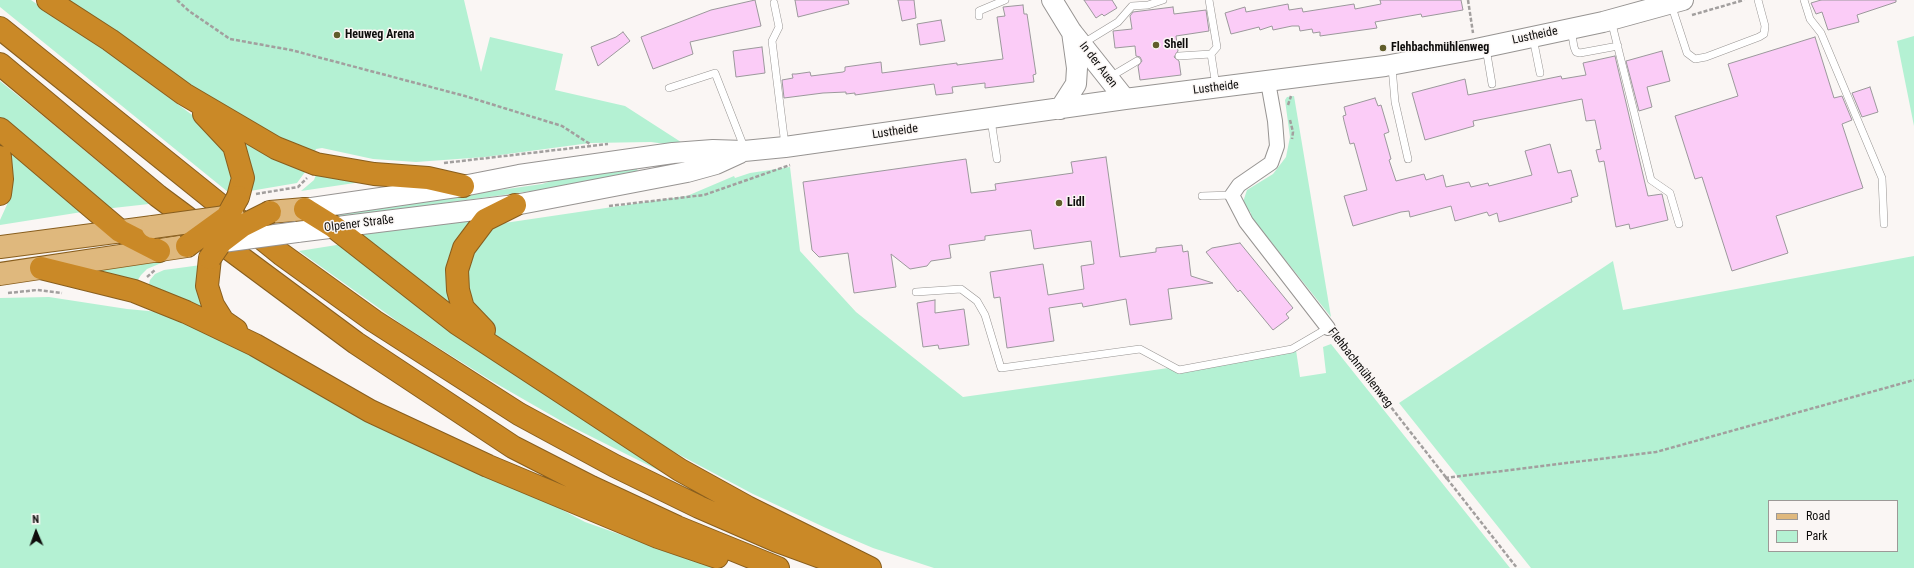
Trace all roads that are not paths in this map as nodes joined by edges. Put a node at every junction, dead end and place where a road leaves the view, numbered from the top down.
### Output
1 (48, 0) edge
2 (1005, 0) edge
3 (1052, 0) edge
4 (1163, 0) edge
5 (1209, 0) edge
6 (1758, 0) edge
7 (1804, 0) edge
8 (1677, 2) edge
9 (774, 3) dead end
10 (979, 16) dead end
11 (1611, 20) junction
12 (0, 28) edge
13 (1571, 29) junction
14 (1077, 37) junction
15 (1533, 37) junction
16 (1618, 46) junction
17 (1481, 48) junction
18 (1211, 54) junction
19 (1179, 56) dead end
20 (1137, 61) dead end
21 (0, 64) edge
22 (1391, 65) junction
23 (1540, 73) dead end
24 (1108, 78) junction
25 (1268, 82) junction
26 (1492, 84) dead end
27 (669, 88) dead end
28 (1216, 88) junction
29 (184, 94) junction
30 (1125, 99) junction
31 (1060, 109) junction
32 (990, 119) junction
33 (0, 129) edge
34 (696, 151) joint
35 (744, 151) junction
36 (788, 156) junction
37 (0, 157) edge
38 (997, 159) dead end
39 (1408, 159) dead end
40 (716, 164) joint
41 (463, 186) junction
42 (0, 194) edge
43 (1232, 195) junction
44 (1202, 196) dead end
45 (515, 205) junction
46 (305, 209) junction
47 (270, 212) junction
48 (227, 217) junction
49 (1679, 224) dead end
50 (1884, 224) dead end
51 (334, 227) junction
52 (120, 231) junction
53 (187, 246) junction
54 (0, 247) edge
55 (216, 250) junction
56 (158, 251) junction
57 (41, 268) junction
58 (0, 274) edge
59 (916, 292) dead end
60 (1328, 328) joint
61 (255, 345) junction
62 (524, 368) junction
63 (757, 568) edge
64 (778, 568) edge
65 (851, 568) edge
66 (870, 568) edge

1 - 29 highway
2 - 10 lane
3 - 14 main road, In der Auen
4 - 14 lane
5 - 18 lane
6 - 8 lane
7 - 50 lane
8 - 11 main road, Lustheide
9 - 36 lane
11 - 13 main road, Lustheide
11 - 16 lane
12 - 65 highway
13 - 15 main road, Lustheide
13 - 16 lane
14 - 24 main road, In der Auen
14 - 31 main road, In der Auen
15 - 17 main road, Lustheide
15 - 23 lane
16 - 49 lane
17 - 22 main road, Lustheide
17 - 26 lane
18 - 19 lane
18 - 28 lane
20 - 24 lane
21 - 64 highway
22 - 25 main road, Lustheide
22 - 39 lane
24 - 30 main road, In der Auen
25 - 28 main road, Lustheide
25 - 43 street
27 - 35 lane
28 - 30 main road, Lustheide
29 - 41 highway
29 - 48 highway, bridge
30 - 31 main road, Lustheide
31 - 32 main road, Lustheide
32 - 36 main road, Lustheide
32 - 38 lane
33 - 52 highway
34 - 35 main road, Lustheide
34 - 41 main road, Olpener Straße
35 - 36 main road, Lustheide
35 - 40 main road, Lustheide
37 - 42 highway
40 - 45 main road, Olpener Straße
41 - 46 main road, Olpener Straße
43 - 44 lane
43 - 60 street, Flehbachmühlenweg
45 - 51 main road, Olpener Straße
45 - 62 highway
46 - 47 main road, Olpener Straße
46 - 51 highway
47 - 48 main road, Olpener Straße, bridge
47 - 55 highway, bridge
48 - 52 main road, Olpener Straße, bridge
48 - 53 highway, bridge
51 - 55 main road, Olpener Straße, bridge
51 - 62 highway
52 - 54 main road, Olpener Straße
52 - 56 highway
53 - 55 main road, Olpener Straße, bridge
53 - 56 main road, Olpener Straße
55 - 61 highway
56 - 57 main road, Olpener Straße
57 - 58 main road, Olpener Straße
57 - 61 highway
59 - 60 lane
61 - 63 highway
62 - 66 highway

